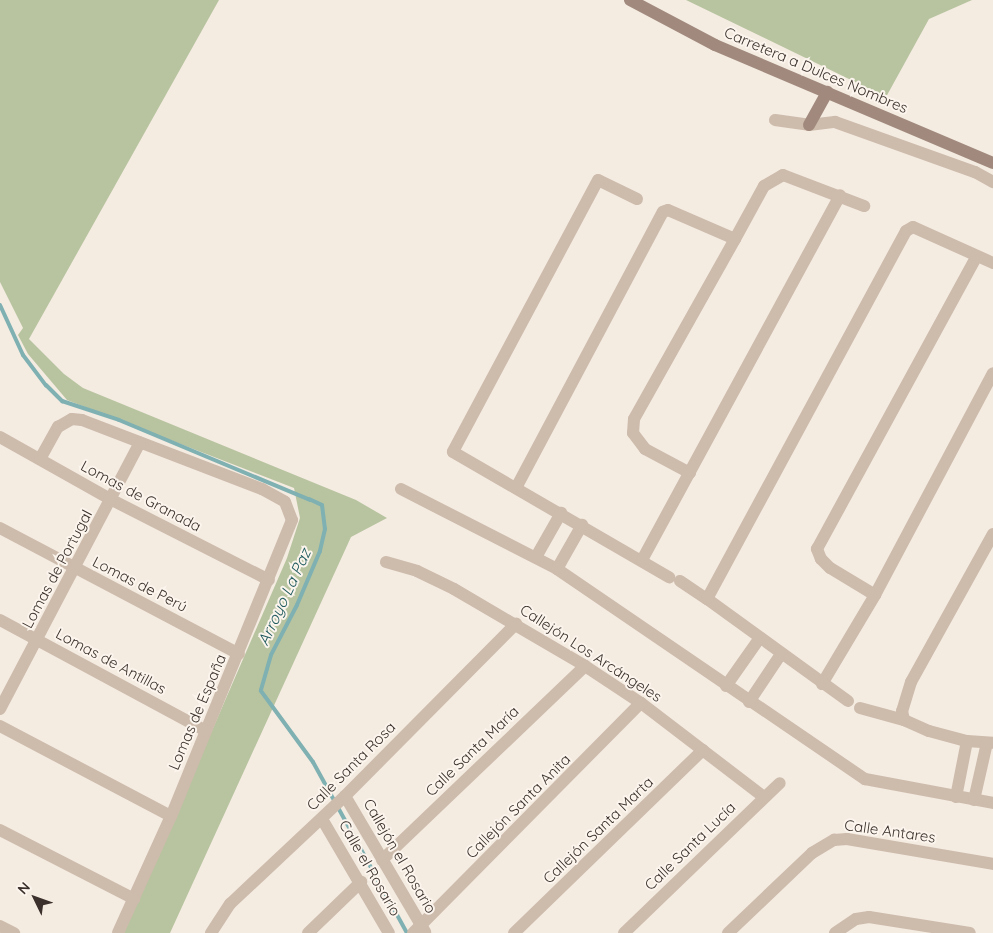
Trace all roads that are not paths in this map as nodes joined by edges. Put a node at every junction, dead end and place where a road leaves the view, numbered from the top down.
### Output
1 (630, 0) edge
2 (827, 92) junction
3 (775, 120) dead end
4 (809, 125) junction
5 (993, 163) edge
6 (993, 182) edge
7 (840, 195) junction
8 (637, 199) dead end
9 (864, 206) dead end
10 (735, 238) junction
11 (976, 257) junction
12 (993, 263) edge
13 (993, 374) edge
14 (0, 437) edge
15 (140, 442) junction
16 (40, 459) junction
17 (690, 473) junction
18 (516, 488) junction
19 (401, 489) dead end
20 (112, 500) junction
21 (561, 513) junction
22 (582, 525) junction
23 (0, 528) edge
24 (993, 534) edge
25 (536, 557) junction
26 (642, 560) junction
27 (386, 562) dead end
28 (75, 568) junction
29 (557, 569) junction
30 (269, 580) junction
31 (875, 594) junction
32 (707, 599) junction
33 (0, 620) edge
34 (516, 624) junction
35 (759, 639) junction
36 (37, 640) junction
37 (239, 654) junction
38 (781, 654) junction
39 (586, 666) junction
40 (822, 684) junction
41 (726, 686) junction
42 (848, 701) dead end
43 (748, 702) junction
44 (641, 703) junction
45 (860, 708) dead end
46 (0, 709) edge
47 (904, 720) junction
48 (0, 726) edge
49 (206, 731) junction
50 (967, 741) junction
51 (990, 743) edge
52 (704, 750) junction
53 (780, 783) dead end
54 (956, 796) junction
55 (764, 797) junction
56 (343, 798) junction
57 (974, 800) junction
58 (993, 803) edge
59 (171, 816) junction
60 (324, 816) junction
61 (0, 830) edge
62 (382, 860) junction
63 (993, 864) edge
64 (361, 882) junction
65 (134, 899) junction
66 (0, 926) edge
67 (419, 930) edge
68 (14, 933) edge
69 (118, 933) edge
70 (211, 933) edge
71 (308, 933) edge
72 (389, 933) edge
73 (514, 933) edge
74 (624, 933) edge
75 (728, 933) edge
76 (834, 933) edge
77 (970, 933) edge

1 - 2 main road, Carretera a Dulces Nombres
2 - 4 main road
2 - 5 main road, Carretera a Dulces Nombres
3 - 4 street
4 - 6 street
7 - 9 street
7 - 10 street
7 - 17 street
8 - 18 street
10 - 17 street
10 - 18 street
11 - 12 street
11 - 31 street
11 - 32 street
13 - 31 street
14 - 16 street, Lomas de Granada
15 - 16 street
15 - 20 street, Lomas de Portugal
15 - 30 street, Lomas de España
16 - 20 street, Lomas de Granada
17 - 26 street
18 - 21 street
19 - 25 street
20 - 28 street, Lomas de Portugal
20 - 30 street, Lomas de Granada
21 - 22 street
21 - 25 street
22 - 26 street
22 - 29 street
23 - 28 street, Lomas de Perú
24 - 47 street
25 - 29 street
26 - 32 street
27 - 34 street, Callejón Los Arcángeles
28 - 36 street, Lomas de Portugal
28 - 37 street, Lomas de Perú
29 - 41 street
30 - 37 street, Lomas de España
31 - 40 street
32 - 35 street
33 - 36 street, Lomas de Antillas
34 - 39 street, Callejón Los Arcángeles
34 - 56 street, Calle Santa Rosa
35 - 38 street
35 - 41 street
36 - 46 street, Lomas de Portugal
36 - 49 street, Lomas de Antillas
37 - 49 street, Lomas de España
38 - 40 street
38 - 43 street
39 - 44 street, Callejón Los Arcángeles
39 - 62 street, Calle Santa María
40 - 42 street
41 - 43 street
43 - 54 street
44 - 52 street, Callejón Los Arcángeles
44 - 67 street, Callejón Santa Anita
45 - 47 street
47 - 50 street
48 - 59 street
49 - 59 street, Lomas de España
50 - 51 street
50 - 54 street
51 - 57 street
52 - 55 street, Callejón Los Arcángeles
52 - 73 street, Callejón Santa Marta
53 - 55 street, Calle Santa Lucía
54 - 57 street
55 - 74 street, Calle Santa Lucía
56 - 60 street, Calle Santa Rosa
56 - 62 street, Callejón el Rosario
57 - 58 street
59 - 65 street, Lomas de España
60 - 64 street, Calle el Rosario
60 - 70 street, Calle Santa Rosa
61 - 65 street
62 - 67 street, Callejón el Rosario
63 - 75 street, Calle Antares
64 - 71 street
64 - 72 street, Calle el Rosario
65 - 69 street, Lomas de España
66 - 68 street
76 - 77 street

